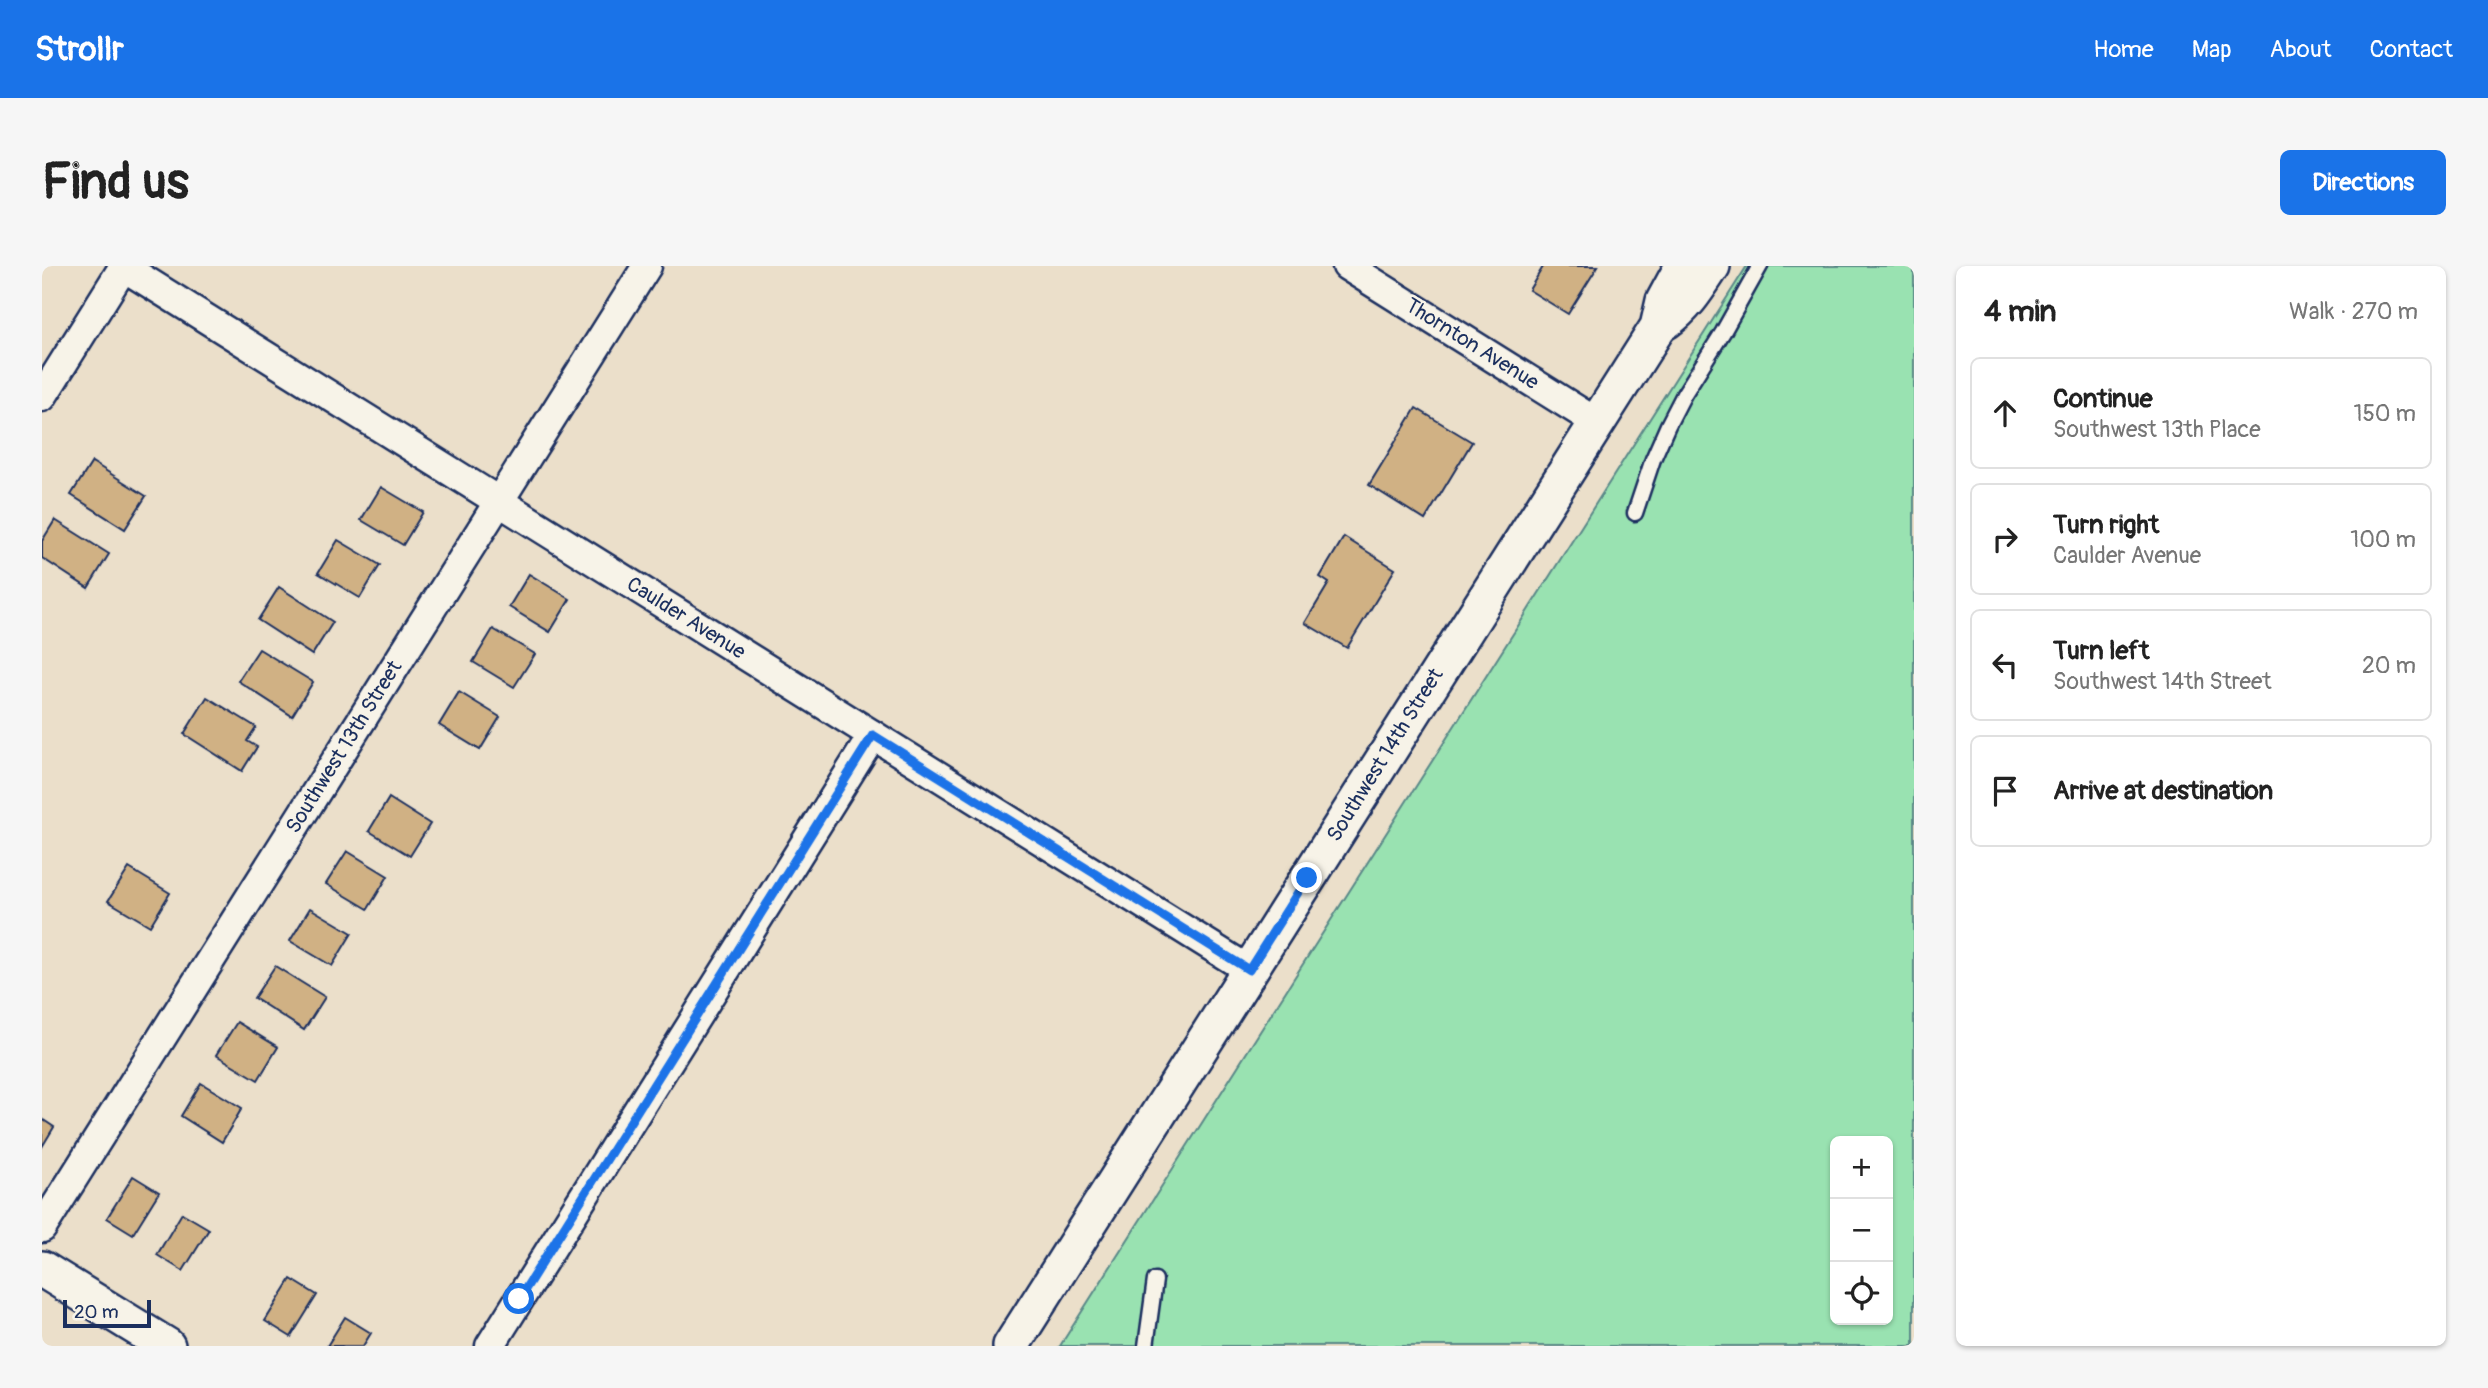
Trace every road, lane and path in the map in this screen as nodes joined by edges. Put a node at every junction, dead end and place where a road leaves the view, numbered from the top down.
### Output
1 (123, 266) edge
2 (647, 266) edge
3 (1347, 266) edge
4 (1683, 266) edge
5 (1712, 266) edge
6 (1760, 266) edge
7 (1658, 327) junction
8 (42, 397) edge
9 (1596, 422) junction
10 (498, 502) junction
11 (1635, 513) dead end
12 (873, 735) junction
13 (1249, 970) junction
14 (42, 1228) edge
15 (42, 1269) edge
16 (1155, 1280) dead end
17 (167, 1346) edge
18 (490, 1346) edge
19 (1011, 1346) edge
20 (1146, 1346) edge

1 - 8 street
1 - 10 street, Caulder Avenue
2 - 10 street, Southwest 13th Street
3 - 9 street, Thornton Avenue
4 - 7 street, Southwest 14th Street
5 - 7 street
6 - 11 lane
7 - 9 street, Southwest 14th Street
9 - 13 street, Southwest 14th Street
10 - 12 street, Caulder Avenue
10 - 14 street, Southwest 13th Street
12 - 13 street, Caulder Avenue
12 - 18 street
13 - 19 street, Southwest 14th Street
15 - 17 street
16 - 20 lane

